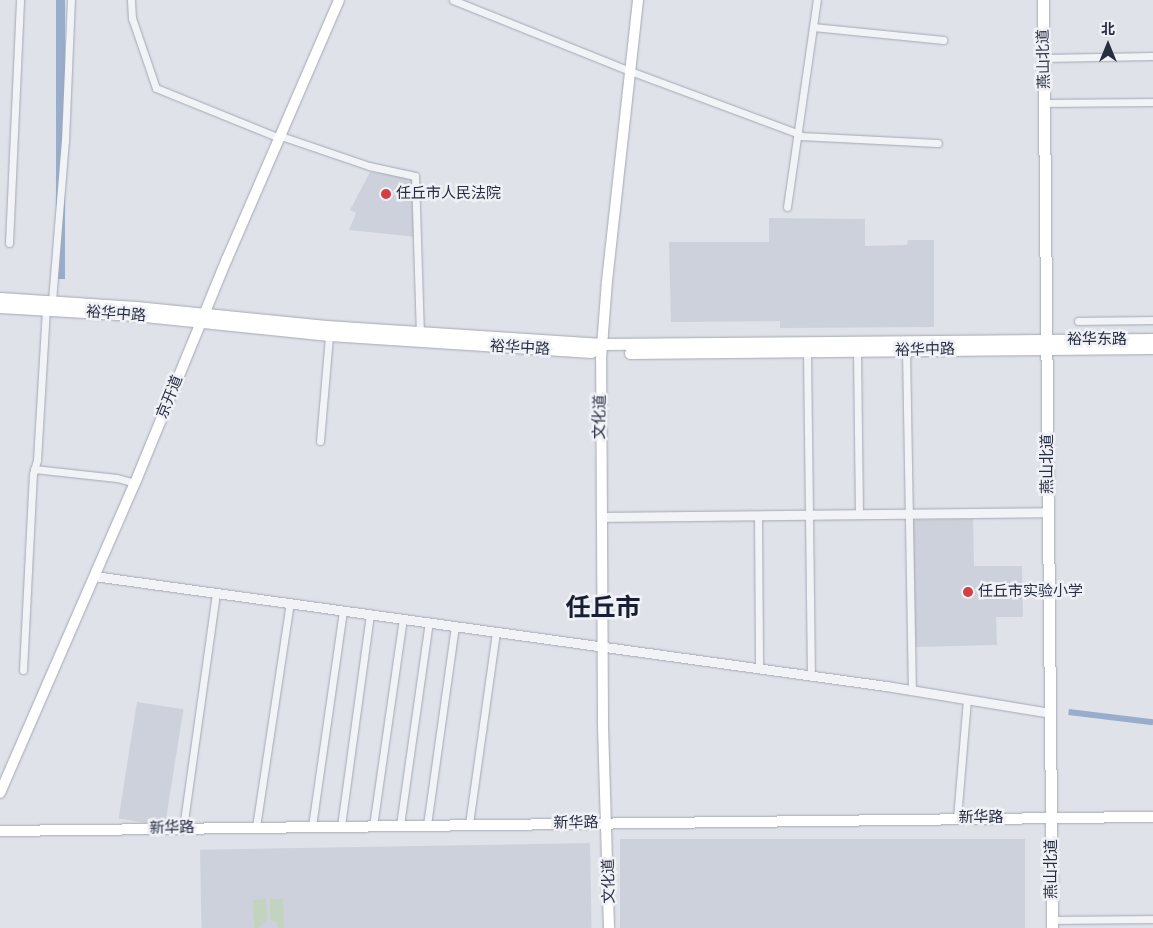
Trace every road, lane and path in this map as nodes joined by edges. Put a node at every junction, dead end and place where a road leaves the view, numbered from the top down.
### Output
1 (20, 0) edge
2 (71, 0) edge
3 (131, 0) edge
4 (339, 0) edge
5 (453, 0) edge
6 (638, 0) edge
7 (817, 0) edge
8 (1037, 0) edge
9 (1043, 0) edge
10 (813, 28) junction
11 (943, 40) dead end
12 (1153, 56) edge
13 (1044, 58) junction
14 (630, 71) junction
15 (1153, 102) edge
16 (1044, 103) junction
17 (799, 135) junction
18 (281, 137) junction
19 (938, 142) dead end
20 (787, 207) dead end
21 (9, 243) dead end
22 (0, 298) edge
23 (49, 305) junction
24 (0, 307) edge
25 (203, 318) junction
26 (1078, 320) dead end
27 (1153, 320) edge
28 (420, 333) junction
29 (329, 335) junction
30 (1153, 339) edge
31 (1044, 345) junction
32 (602, 348) junction
33 (1153, 348) edge
34 (906, 350) junction
35 (807, 351) junction
36 (857, 351) junction
37 (320, 442) dead end
38 (34, 469) junction
39 (135, 483) junction
40 (1042, 512) junction
41 (809, 514) junction
42 (859, 514) junction
43 (909, 514) junction
44 (758, 515) junction
45 (601, 517) junction
46 (94, 576) junction
47 (216, 593) junction
48 (290, 603) junction
49 (343, 611) junction
50 (370, 614) junction
51 (403, 619) junction
52 (429, 622) junction
53 (455, 626) junction
54 (496, 632) junction
55 (602, 646) junction
56 (759, 668) junction
57 (23, 670) dead end
58 (811, 676) junction
59 (912, 690) junction
60 (967, 700) junction
61 (1044, 712) junction
62 (0, 793) edge
63 (1153, 816) edge
64 (1048, 817) junction
65 (956, 818) junction
66 (604, 822) junction
67 (470, 824) junction
68 (400, 825) junction
69 (427, 825) junction
70 (312, 826) junction
71 (340, 826) junction
72 (373, 826) junction
73 (256, 827) junction
74 (183, 828) junction
75 (0, 831) edge
76 (605, 835) junction
77 (1153, 919) edge
78 (1050, 926) edge
79 (602, 928) edge
80 (609, 928) edge

1 - 21 street
2 - 23 street
3 - 18 street
4 - 18 main road, 京开道
5 - 14 street
6 - 14 main road, 文化道
7 - 10 street
8 - 31 main road, 燕山北道
9 - 13 main road, 燕山北道
10 - 11 street
10 - 17 street
12 - 13 street
13 - 16 main road, 燕山北道
14 - 17 street
14 - 32 main road, 文化道
15 - 16 street
16 - 31 main road, 燕山北道
17 - 19 street
17 - 20 street
18 - 25 main road, 京开道
18 - 28 street
22 - 23 main road, 裕华中路
23 - 24 main road, 裕华中路
23 - 25 main road, 裕华中路
23 - 38 street
25 - 28 main road, 裕华中路
25 - 29 main road, 裕华中路
25 - 39 main road, 京开道
26 - 27 street
28 - 32 main road, 裕华中路
29 - 32 main road, 裕华中路
29 - 37 street
30 - 31 main road, 裕华东路
31 - 32 main road, 裕华中路
31 - 33 main road, 裕华东路
31 - 34 main road, 裕华中路
31 - 40 main road, 燕山北道
31 - 64 main road, 燕山北道
32 - 35 main road, 裕华中路
32 - 45 main road, 文化道
34 - 36 main road, 裕华中路
34 - 43 street
35 - 36 main road, 裕华中路
35 - 41 street
36 - 42 street
38 - 39 street
38 - 57 street
39 - 46 main road, 京开道
40 - 43 street
40 - 61 main road, 燕山北道
41 - 42 street
41 - 44 street
41 - 58 street
42 - 43 street
43 - 59 street
44 - 45 street
44 - 56 street
45 - 55 main road, 文化道
46 - 47 street
46 - 62 main road, 京开道
47 - 48 street
47 - 74 street
48 - 49 street
48 - 73 street
49 - 50 street
49 - 70 street
50 - 51 street
50 - 71 street
51 - 52 street
51 - 72 street
52 - 53 street
52 - 68 street
53 - 54 street
53 - 69 street
54 - 55 street
54 - 67 street
55 - 56 street
55 - 66 main road, 文化道
56 - 58 street
58 - 59 street
59 - 60 street
60 - 61 street
60 - 65 street
61 - 64 main road, 燕山北道
63 - 64 main road, 新华路
64 - 65 main road, 新华路
64 - 78 main road, 燕山北道
65 - 66 main road, 新华路
66 - 67 main road, 新华路
66 - 76 main road, 文化道
67 - 69 main road, 新华路
68 - 69 main road, 新华路
68 - 72 main road, 新华路
70 - 71 main road, 新华路
70 - 73 main road, 新华路
71 - 72 main road, 新华路
73 - 74 main road, 新华路
74 - 75 main road, 新华路
76 - 79 main road, 文化道
76 - 80 main road, 文化道
77 - 78 street

